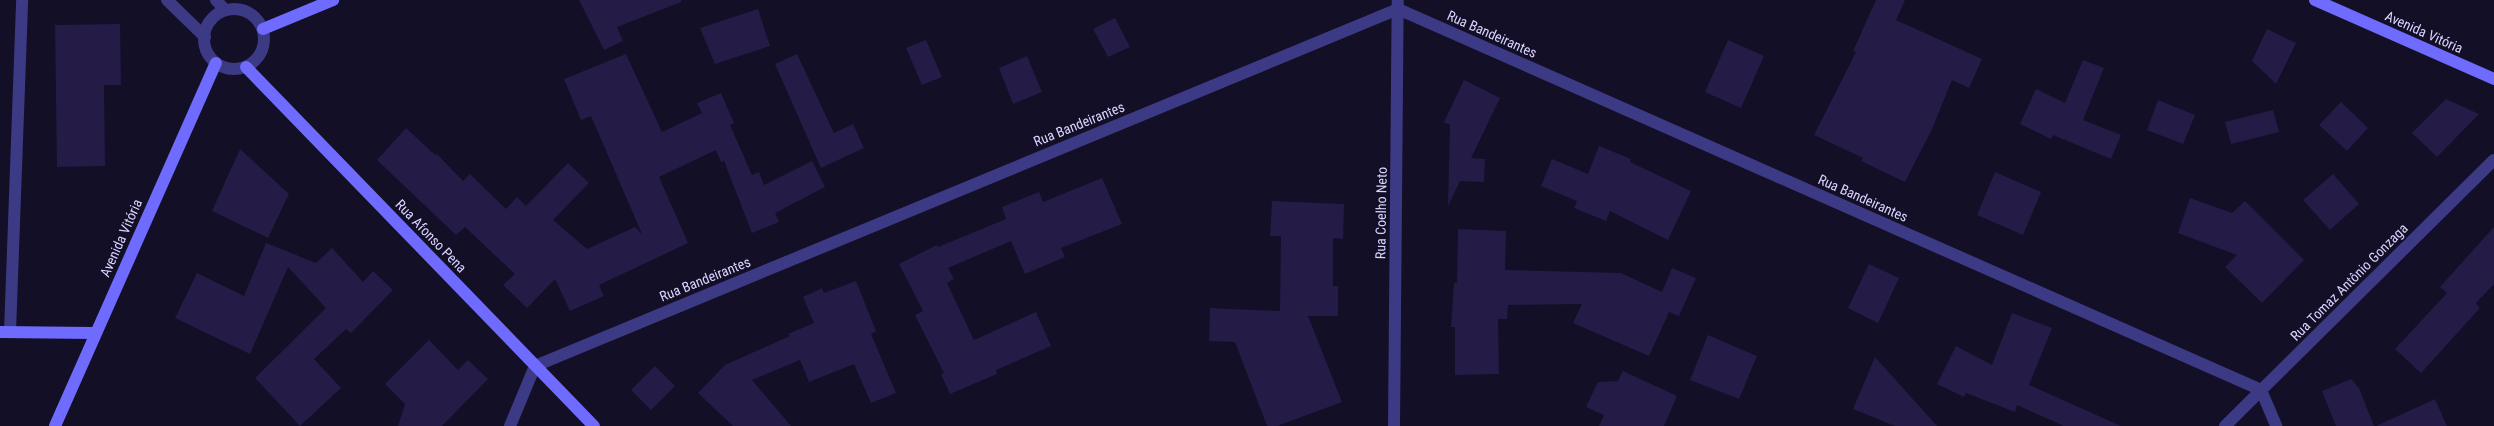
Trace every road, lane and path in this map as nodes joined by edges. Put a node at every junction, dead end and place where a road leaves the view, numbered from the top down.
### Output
1 (22, 0) edge
2 (167, 0) edge
3 (216, 0) edge
4 (333, 0) edge
5 (2315, 0) edge
6 (1398, 4) edge
7 (231, 6) edge
8 (263, 29) junction
9 (204, 37) junction
10 (216, 62) junction
11 (246, 67) junction
12 (2494, 79) edge
13 (2494, 160) edge
14 (5, 332) edge
15 (94, 333) junction
16 (535, 366) junction
17 (2261, 390) junction
18 (56, 426) edge
19 (510, 426) edge
20 (594, 426) edge
21 (1394, 426) edge
22 (2225, 426) edge
23 (2276, 426) edge

1 - 14 street
2 - 9 street
3 - 7 street
4 - 8 street
5 - 12 street, Avenida Vitória
6 - 16 street, Rua Bandeirantes
6 - 17 street, Rua Bandeirantes
6 - 21 street, Rua Coelho Neto
7 - 8 street
7 - 9 street
8 - 11 street
9 - 10 street
10 - 11 street
10 - 15 street, Avenida Vitória
11 - 16 street, Rua Afonso Pena
13 - 17 street, Rua Tomaz Antônio Gonzaga
14 - 15 street
15 - 18 street, Avenida Vitória
16 - 19 street
16 - 20 street, Rua Afonso Pena
17 - 22 street, Rua Tomaz Antônio Gonzaga
17 - 23 street

